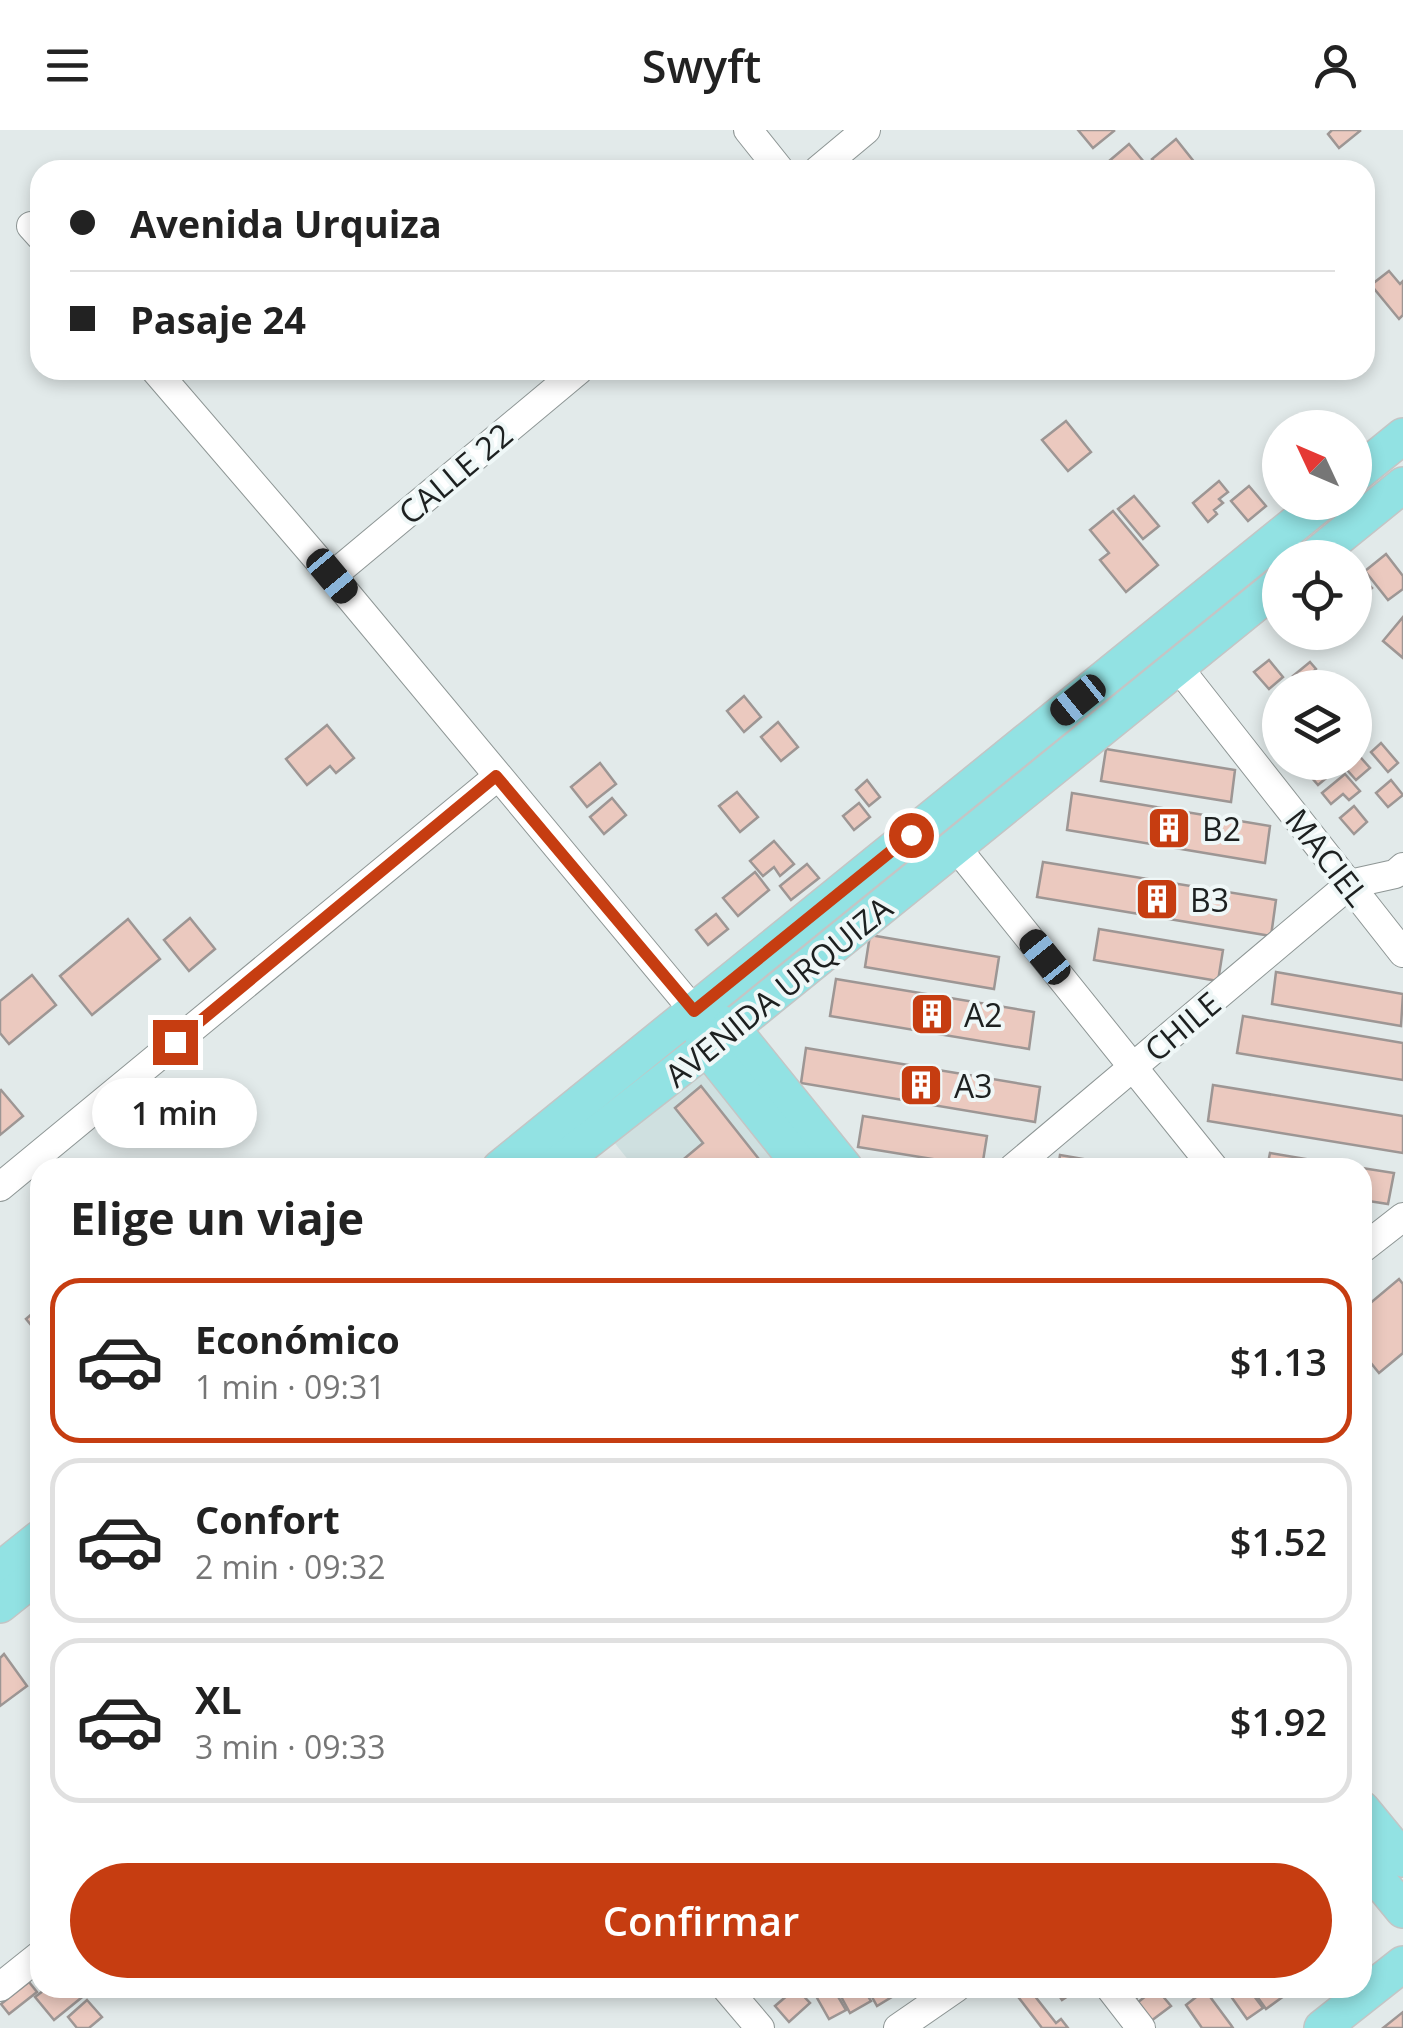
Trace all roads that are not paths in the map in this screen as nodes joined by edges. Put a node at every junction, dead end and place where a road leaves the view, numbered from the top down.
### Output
1 (748, 130) edge
2 (866, 130) edge
3 (772, 160) edge
4 (830, 160) edge
5 (164, 380) edge
6 (566, 380) edge
7 (1403, 436) edge
8 (1372, 462) edge
9 (1401, 491) edge
10 (1300, 520) edge
11 (1337, 540) edge
12 (332, 576) junction
13 (1262, 599) edge
14 (1178, 667) junction
15 (496, 776) junction
16 (956, 847) junction
17 (1403, 867) edge
18 (1350, 884) junction
19 (1403, 953) edge
20 (694, 1011) junction
21 (720, 1038) junction
22 (1133, 1067) junction
23 (35, 1158) edge
24 (512, 1158) edge
25 (566, 1158) edge
26 (797, 1158) edge
27 (834, 1158) edge
28 (1025, 1158) edge
29 (1206, 1158) edge
30 (30, 1162) edge
31 (0, 1187) edge
32 (1403, 1217) edge
33 (1372, 1241) edge
34 (30, 1546) edge
35 (0, 1570) edge
36 (30, 1581) edge
37 (0, 1605) edge
38 (1372, 1821) edge
39 (1403, 1859) edge
40 (1372, 1872) edge
41 (1403, 1910) edge
42 (30, 1963) edge
43 (1403, 1964) edge
44 (0, 1987) edge
45 (1372, 1988) edge
46 (734, 1998) edge
47 (942, 1998) edge
48 (1118, 1998) edge
49 (1360, 1998) edge
50 (760, 2028) edge
51 (898, 2028) edge
52 (1141, 2028) edge
53 (1322, 2028) edge

1 - 3 street
2 - 4 street
5 - 12 street
6 - 12 street, CALLE 22
7 - 8 main road
9 - 11 main road
10 - 20 main road, AVENIDA URQUIZA
12 - 15 street
13 - 14 main road, AVENIDA URQUIZA
14 - 16 main road, AVENIDA URQUIZA
14 - 18 street, MACIEL
15 - 20 street
15 - 23 street
16 - 21 main road, AVENIDA URQUIZA
16 - 22 street
17 - 18 street
18 - 19 street, MACIEL
18 - 22 street, CHILE
20 - 21 main road
20 - 24 main road, AVENIDA URQUIZA
21 - 25 main road, AVENIDA URQUIZA
21 - 26 main road
21 - 27 main road
22 - 28 street, CHILE
22 - 29 street
30 - 31 street
32 - 33 street
34 - 35 main road
36 - 37 main road
38 - 39 main road
40 - 41 main road
42 - 44 street
43 - 45 main road
46 - 50 street
47 - 51 street
48 - 52 street
49 - 53 main road

